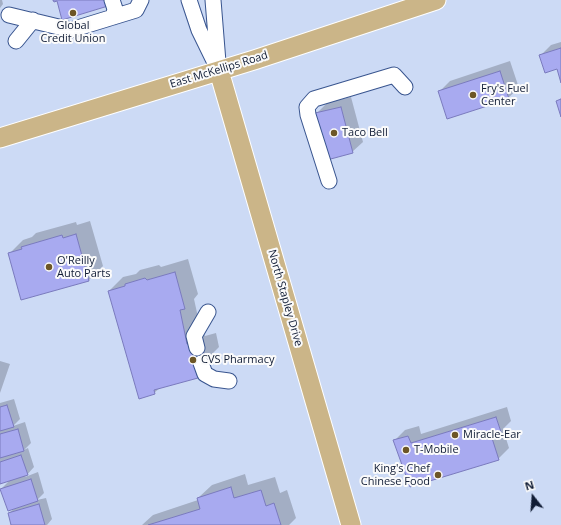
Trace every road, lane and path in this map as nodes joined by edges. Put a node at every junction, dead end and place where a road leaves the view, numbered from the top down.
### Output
1 (112, 0) edge
2 (141, 0) edge
3 (189, 0) edge
4 (213, 0) edge
5 (436, 0) edge
6 (122, 9) edge
7 (9, 15) dead end
8 (33, 20) junction
9 (16, 41) dead end
10 (219, 70) junction
11 (405, 87) dead end
12 (0, 138) edge
13 (329, 181) dead end
14 (208, 312) dead end
15 (197, 348) dead end
16 (201, 363) dead end
17 (229, 381) dead end
18 (350, 525) edge

1 - 6 street
2 - 6 street
3 - 10 street, North Stapley Drive
4 - 10 street, North Stapley Drive
5 - 10 main road, East McKellips Road
6 - 8 street
7 - 8 street
8 - 9 street
10 - 12 main road, East McKellips Road
10 - 18 main road, North Stapley Drive
11 - 13 street
14 - 15 street
16 - 17 street

